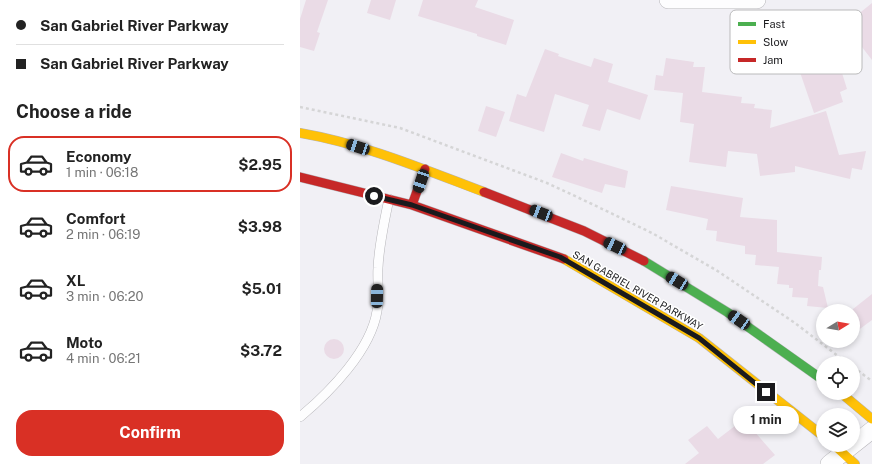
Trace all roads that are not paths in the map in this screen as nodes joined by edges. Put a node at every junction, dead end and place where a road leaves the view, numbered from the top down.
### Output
1 (668, 0) edge
2 (757, 0) edge
3 (300, 133) edge
4 (425, 169) junction
5 (300, 177) edge
6 (389, 199) junction
7 (412, 205) junction
8 (816, 375) edge
9 (849, 400) edge
10 (300, 417) edge
11 (872, 419) edge
12 (816, 430) edge
13 (872, 430) edge
14 (844, 454) edge
15 (829, 464) edge

1 - 2 street
3 - 4 main road
4 - 7 main road
4 - 8 main road
5 - 6 main road, SAN GABRIEL RIVER PARKWAY
6 - 7 main road, SAN GABRIEL RIVER PARKWAY
6 - 10 lane
7 - 12 main road, SAN GABRIEL RIVER PARKWAY
9 - 11 main road
13 - 14 street
14 - 15 street

